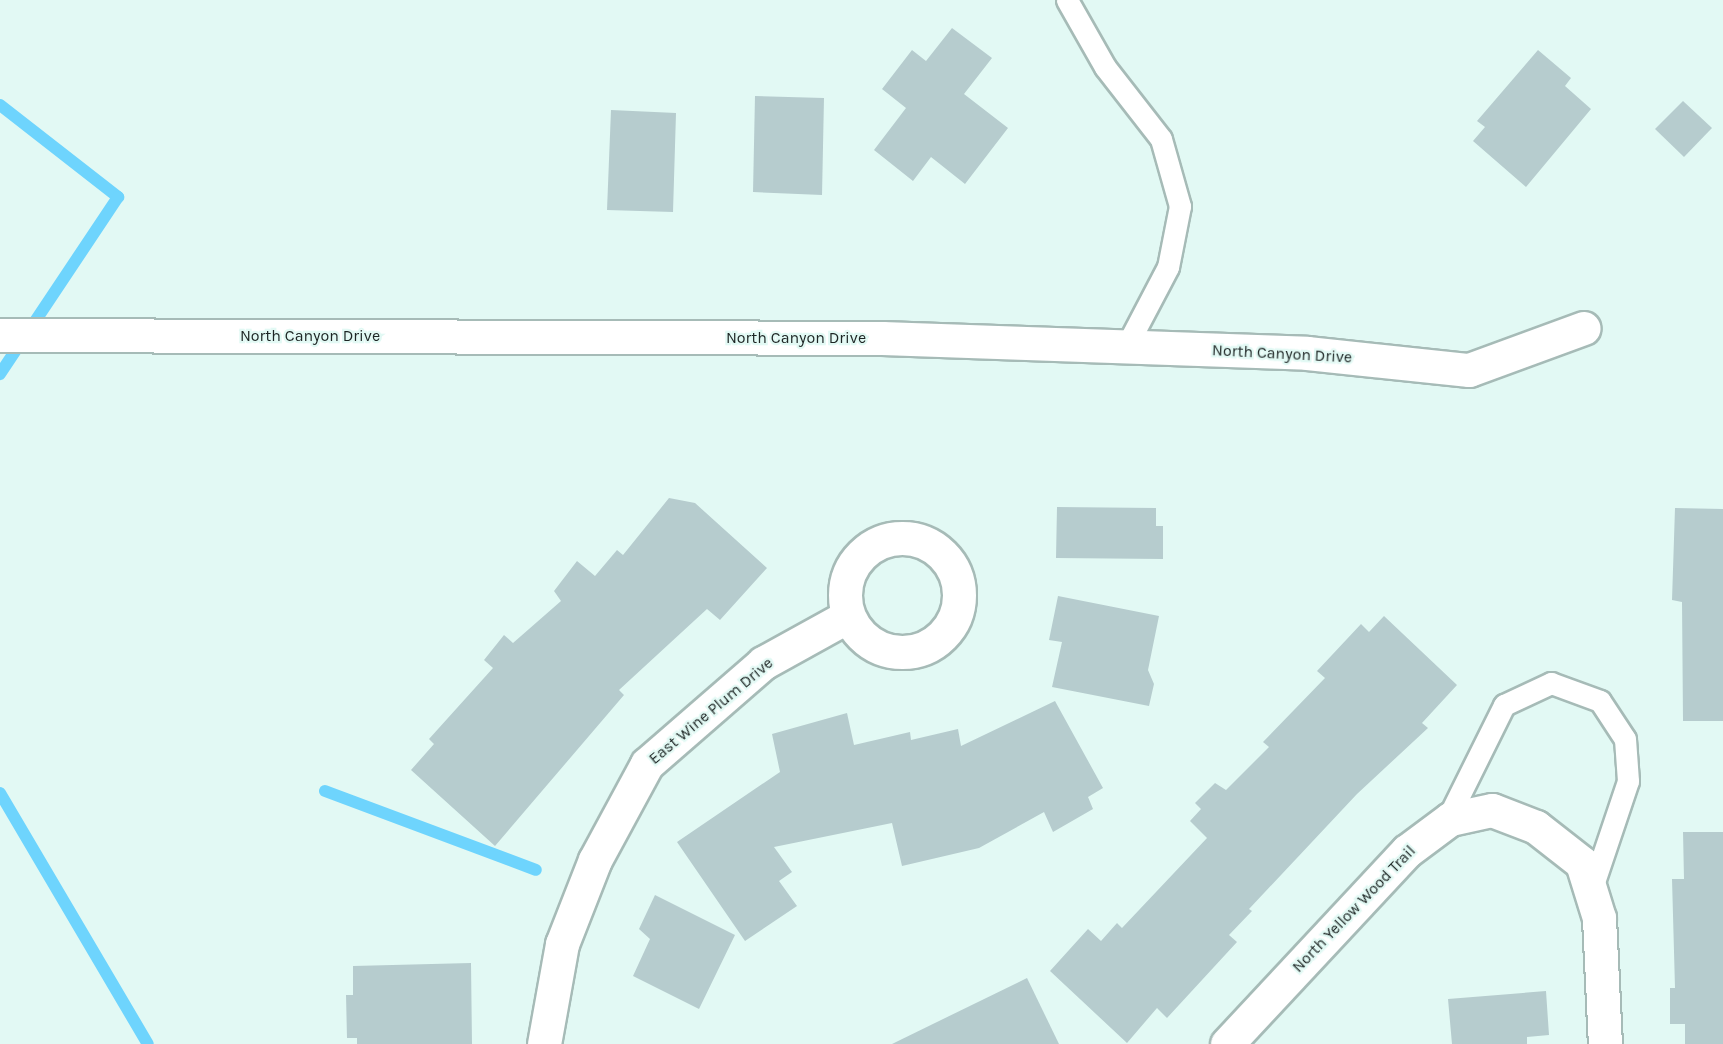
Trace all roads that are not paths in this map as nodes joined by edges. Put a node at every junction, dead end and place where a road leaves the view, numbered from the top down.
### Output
1 (1067, 0) edge
2 (1584, 327) dead end
3 (0, 335) edge
4 (1126, 347) junction
5 (848, 616) dead end
6 (1446, 822) junction
7 (1591, 892) junction
8 (544, 1044) edge
9 (1227, 1044) edge
10 (1605, 1044) edge

1 - 4 lane
2 - 4 street, North Canyon Drive
3 - 4 street, North Canyon Drive
5 - 8 street, East Wine Plum Drive
6 - 7 street, North Yellow Wood Trail
6 - 7 lane
6 - 9 street, North Yellow Wood Trail
7 - 10 street, North Yellow Wood Trail

